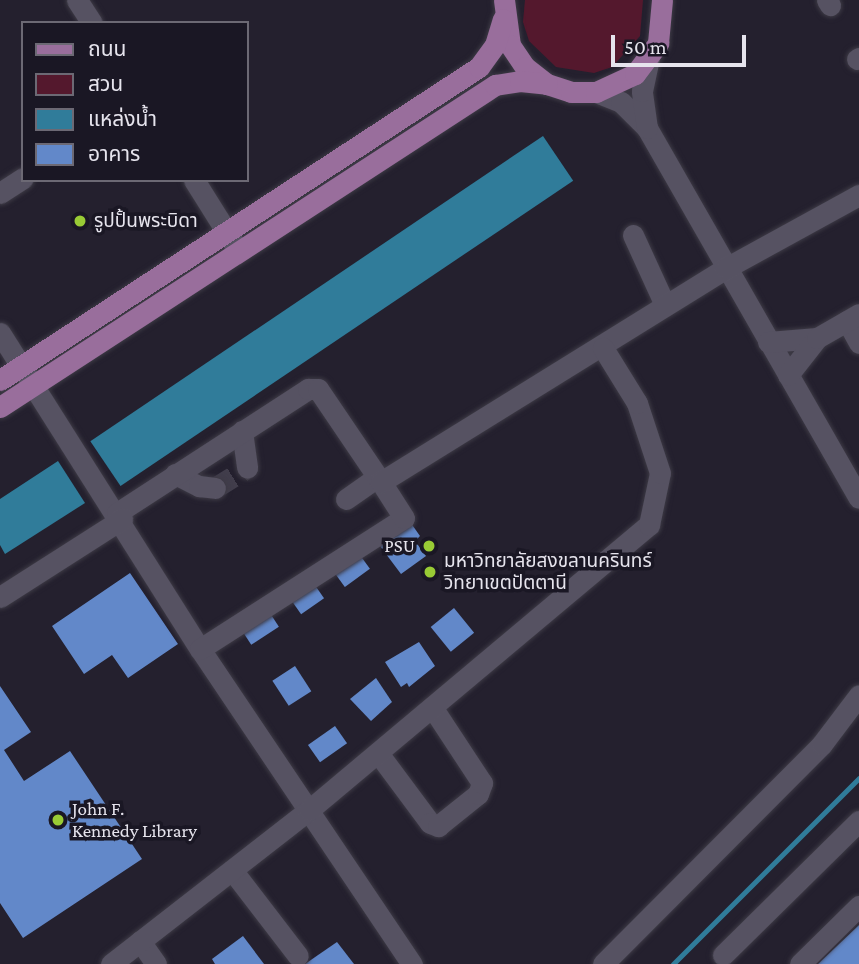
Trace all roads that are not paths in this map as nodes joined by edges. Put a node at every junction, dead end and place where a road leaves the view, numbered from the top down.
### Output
1 (77, 0) edge
2 (664, 3) edge
3 (504, 10) edge
4 (91, 21) edge
5 (649, 58) junction
6 (547, 84) junction
7 (596, 92) junction
8 (647, 128) junction
9 (21, 179) edge
10 (195, 182) edge
11 (0, 193) edge
12 (859, 195) edge
13 (227, 232) junction
14 (633, 235) dead end
15 (239, 252) junction
16 (726, 268) junction
17 (665, 305) junction
18 (853, 318) edge
19 (0, 333) edge
20 (817, 338) junction
21 (768, 342) junction
22 (859, 343) edge
23 (603, 348) junction
24 (21, 366) junction
25 (788, 375) junction
26 (0, 380) edge
27 (34, 384) junction
28 (0, 407) edge
29 (242, 431) junction
30 (247, 468) dead end
31 (175, 474) junction
32 (379, 479) junction
33 (215, 488) dead end
34 (859, 498) edge
35 (346, 499) dead end
36 (119, 516) junction
37 (4, 587) edge
38 (200, 649) junction
39 (859, 695) edge
40 (432, 707) junction
41 (377, 753) junction
42 (309, 810) junction
43 (859, 821) edge
44 (232, 870) junction
45 (859, 906) edge
46 (140, 941) junction
47 (298, 956) dead end
48 (612, 961) edge
49 (723, 961) edge
50 (111, 964) edge
51 (156, 964) edge
52 (412, 964) edge
53 (800, 964) edge

1 - 4 lane
2 - 5 main road
3 - 6 main road
3 - 13 main road
5 - 7 main road
5 - 8 lane
6 - 7 main road
6 - 15 main road
7 - 8 lane
8 - 16 lane
9 - 11 lane
10 - 13 lane
12 - 16 lane
13 - 15 lane
13 - 24 main road
14 - 17 lane
15 - 27 main road
16 - 17 lane
16 - 21 lane
17 - 23 lane
18 - 20 lane
18 - 22 lane
19 - 24 lane
20 - 21 lane
20 - 25 lane
21 - 25 lane
23 - 32 lane
23 - 40 lane
24 - 26 main road
24 - 27 lane
25 - 34 lane
27 - 28 main road
27 - 36 lane
29 - 30 lane
29 - 31 lane
29 - 32 lane
31 - 33 lane
31 - 36 lane
32 - 35 lane
32 - 38 lane
36 - 37 lane
36 - 38 lane
38 - 42 lane
39 - 48 lane
40 - 41 lane
40 - 41 lane
41 - 42 lane
42 - 44 lane
42 - 52 lane
43 - 49 lane
44 - 46 lane
44 - 47 lane
45 - 53 lane
46 - 50 lane
46 - 51 lane

